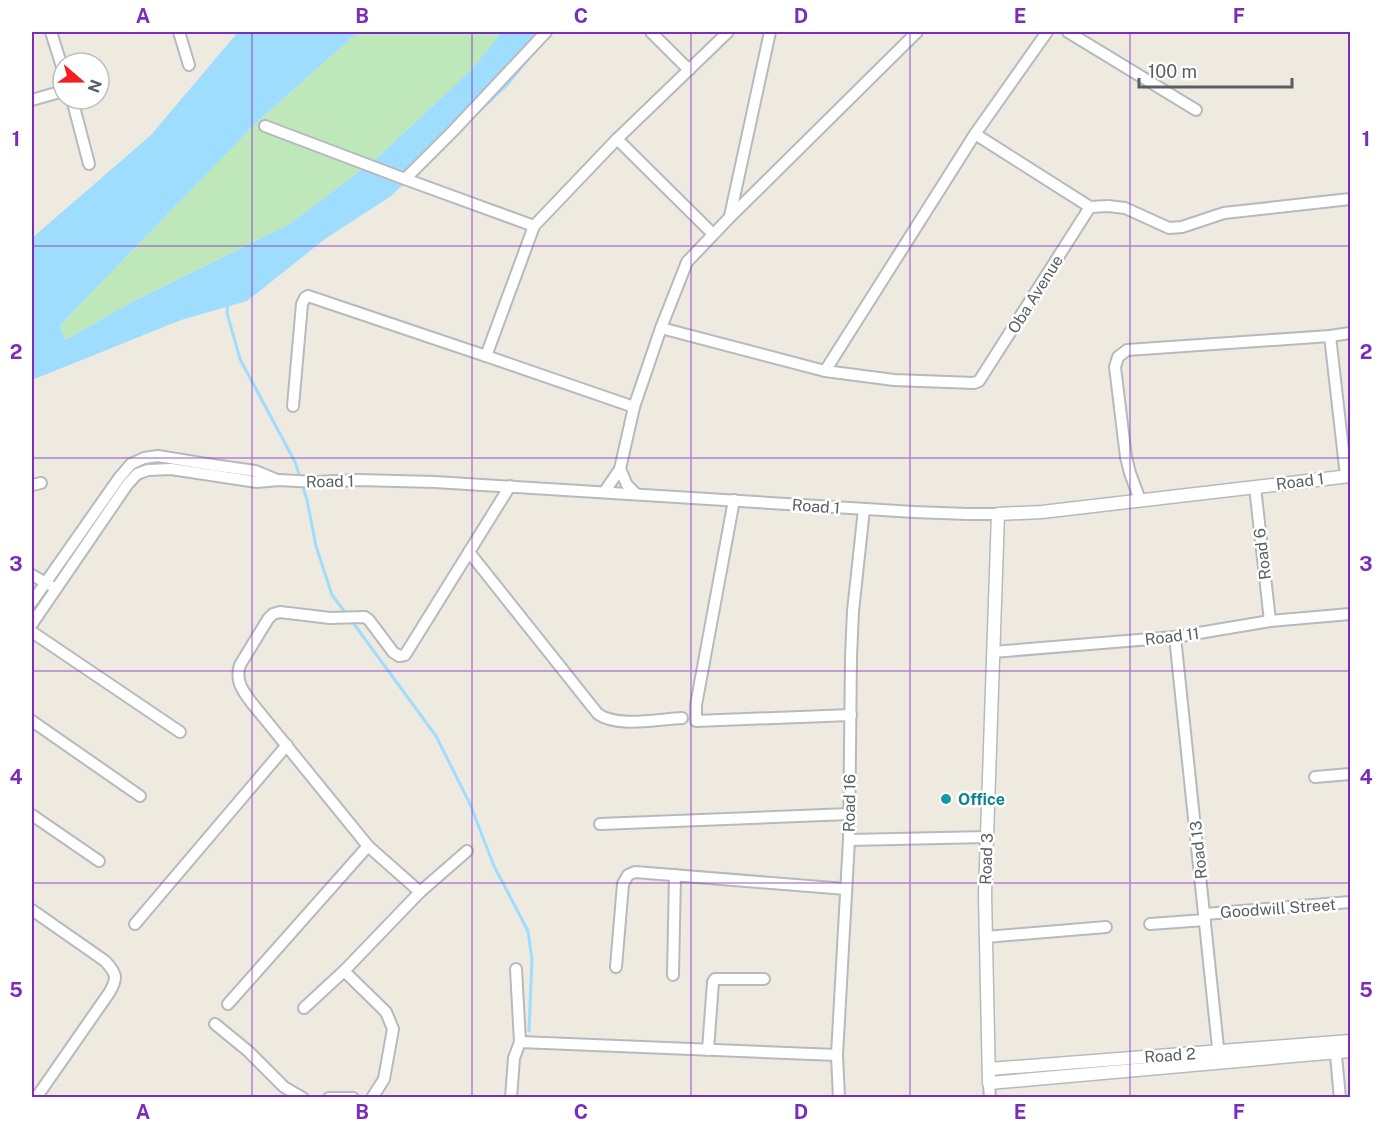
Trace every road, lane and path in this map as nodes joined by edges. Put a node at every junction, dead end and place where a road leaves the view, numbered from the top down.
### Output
1 (51, 32) edge
2 (179, 32) edge
3 (546, 32) edge
4 (651, 32) edge
5 (728, 32) edge
6 (770, 32) edge
7 (917, 32) edge
8 (1047, 32) edge
9 (1068, 32) edge
10 (57, 51) edge
11 (189, 65) dead end
12 (688, 70) junction
13 (51, 94) edge
14 (32, 100) edge
15 (1196, 110) dead end
16 (75, 111) edge
17 (265, 126) dead end
18 (975, 134) junction
19 (617, 139) junction
20 (89, 164) dead end
21 (405, 179) junction
22 (1350, 199) edge
23 (1090, 207) junction
24 (730, 217) junction
25 (534, 226) junction
26 (713, 234) junction
27 (661, 328) junction
28 (1350, 333) edge
29 (1330, 336) junction
30 (486, 356) junction
31 (825, 371) junction
32 (293, 406) dead end
33 (634, 407) junction
34 (620, 469) junction
35 (256, 476) junction
36 (1348, 476) edge
37 (510, 486) junction
38 (1254, 487) junction
39 (605, 491) junction
40 (636, 494) junction
41 (734, 500) junction
42 (1140, 500) junction
43 (864, 509) junction
44 (998, 514) junction
45 (469, 552) junction
46 (32, 575) edge
47 (45, 582) junction
48 (56, 588) junction
49 (32, 602) edge
50 (1350, 614) edge
51 (1270, 621) junction
52 (32, 624) edge
53 (32, 632) edge
54 (1175, 637) junction
55 (993, 652) junction
56 (850, 715) junction
57 (682, 718) dead end
58 (32, 721) edge
59 (180, 732) dead end
60 (287, 745) junction
61 (1350, 774) edge
62 (1315, 777) dead end
63 (140, 796) dead end
64 (849, 814) junction
65 (32, 815) edge
66 (600, 824) dead end
67 (987, 837) junction
68 (849, 840) junction
69 (368, 846) junction
70 (467, 851) dead end
71 (99, 861) dead end
72 (675, 875) junction
73 (846, 889) junction
74 (420, 892) junction
75 (1350, 903) edge
76 (32, 910) edge
77 (1205, 917) junction
78 (135, 924) dead end
79 (1150, 924) dead end
80 (1106, 927) dead end
81 (986, 937) junction
82 (616, 966) dead end
83 (516, 969) dead end
84 (344, 971) junction
85 (673, 975) dead end
86 (764, 979) dead end
87 (228, 1004) dead end
88 (304, 1008) dead end
89 (215, 1024) dead end
90 (1350, 1041) edge
91 (519, 1042) junction
92 (1335, 1047) junction
93 (708, 1050) junction
94 (1350, 1051) edge
95 (837, 1055) junction
96 (1219, 1057) junction
97 (989, 1069) junction
98 (990, 1083) junction
99 (36, 1098) edge
100 (303, 1098) edge
101 (329, 1098) edge
102 (353, 1098) edge
103 (372, 1098) edge
104 (511, 1098) edge
105 (839, 1098) edge
106 (990, 1098) edge
107 (1340, 1098) edge

1 - 10 street
2 - 11 street
3 - 21 street
4 - 12 street
5 - 12 street
6 - 24 street
7 - 24 street
8 - 18 street
9 - 15 street
12 - 19 street
13 - 14 street
16 - 20 street
17 - 21 street
18 - 23 street
18 - 31 street
19 - 25 street
19 - 26 street
21 - 25 street
22 - 23 street
23 - 31 street, Oba Avenue
24 - 26 street
25 - 30 street
26 - 27 street
27 - 31 street
27 - 33 street
28 - 29 street
29 - 36 street
29 - 42 street
30 - 32 street
30 - 33 street
33 - 34 street
34 - 39 street
34 - 40 street
35 - 37 street, Road 1
35 - 47 street
35 - 48 street
36 - 38 street, Road 1
37 - 39 street, Road 1
37 - 45 street
38 - 42 street, Road 1
38 - 51 street, Road 6
39 - 40 street, Road 1
40 - 41 street, Road 1
41 - 43 street, Road 1
41 - 56 street
42 - 44 street, Road 1
43 - 44 street, Road 1
43 - 56 street, Road 16
44 - 55 street, Road 3
45 - 57 street
45 - 60 street
46 - 47 street
47 - 48 street
47 - 49 street
48 - 52 street
50 - 51 street, Road 11
51 - 54 street, Road 11
53 - 59 street
54 - 55 street, Road 11
54 - 77 street, Road 13
55 - 67 street, Road 3
56 - 64 street, Road 16
58 - 63 street
60 - 69 street
60 - 78 street
61 - 62 street
64 - 66 street
64 - 68 street, Road 16
65 - 71 street
67 - 68 street
67 - 81 street, Road 3
68 - 73 street, Road 16
69 - 74 street
69 - 87 street
70 - 74 street
72 - 73 street
72 - 82 street
72 - 85 street
73 - 95 street, Road 16
74 - 84 street
75 - 77 street, Goodwill Street
76 - 99 street
77 - 79 street, Goodwill Street
77 - 96 street, Road 13
80 - 81 street
81 - 97 street, Road 3
83 - 91 street
84 - 88 street
84 - 103 street
86 - 93 street
89 - 100 street
90 - 92 street, Road 2
91 - 93 street
91 - 104 street
92 - 94 street, Road 2
92 - 96 street, Road 2
92 - 107 street
93 - 95 street
95 - 105 street, Road 16
96 - 97 street, Road 2
96 - 98 street, Road 2
97 - 98 street, Road 3
98 - 106 street, Road 3
101 - 102 street

